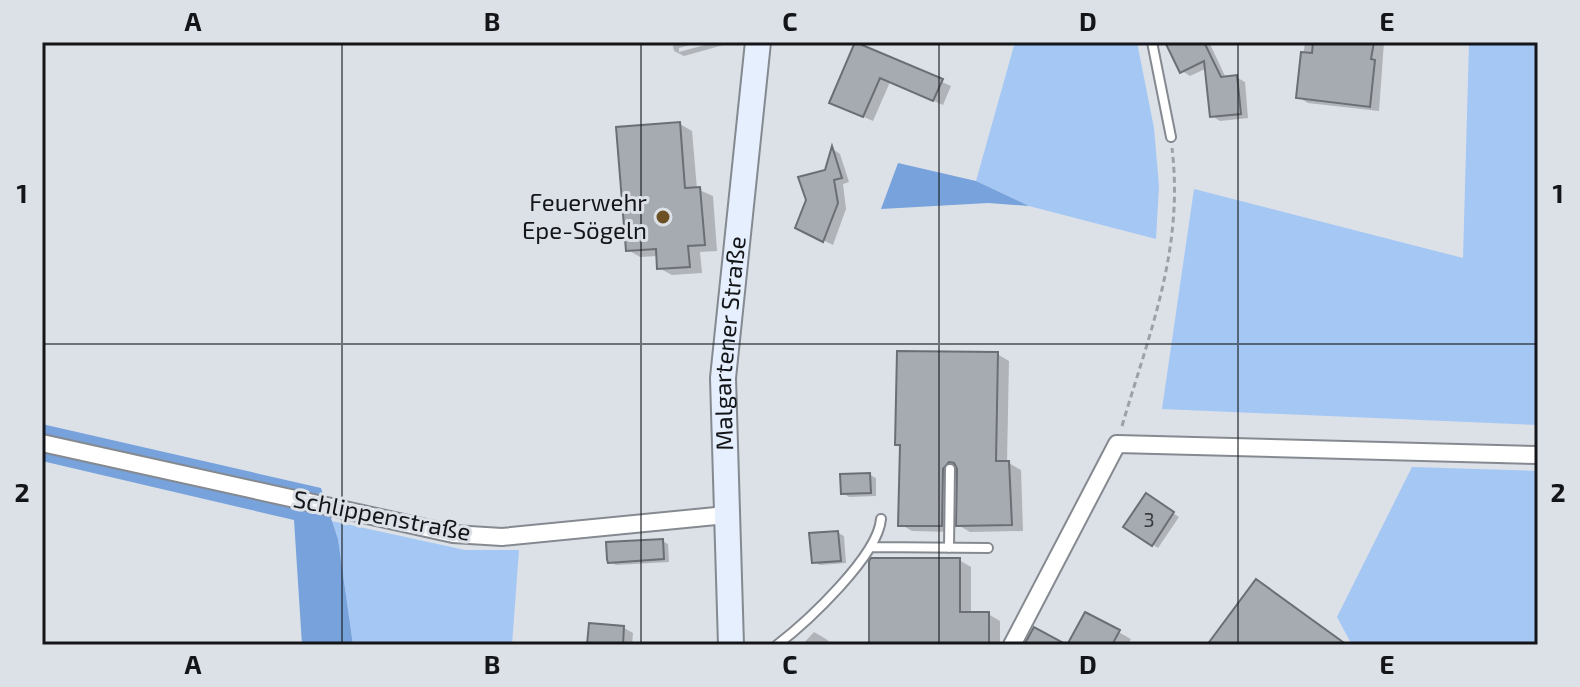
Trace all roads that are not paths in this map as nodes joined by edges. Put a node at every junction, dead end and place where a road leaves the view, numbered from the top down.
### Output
1 (758, 42) edge
2 (1152, 42) edge
3 (1171, 137) road end
4 (42, 443) edge
5 (1538, 455) edge
6 (950, 469) dead end
7 (726, 515) junction
8 (881, 519) dead end
9 (871, 547) junction
10 (949, 548) junction
11 (988, 548) dead end
12 (731, 645) edge
13 (777, 645) edge
14 (1012, 645) edge

1 - 7 street, Malgartener Straße
2 - 3 lane
4 - 7 street, Schlippenstraße
5 - 14 street
6 - 10 lane
7 - 12 street, Malgartener Straße
8 - 9 lane
9 - 10 lane
9 - 13 lane
10 - 11 lane

